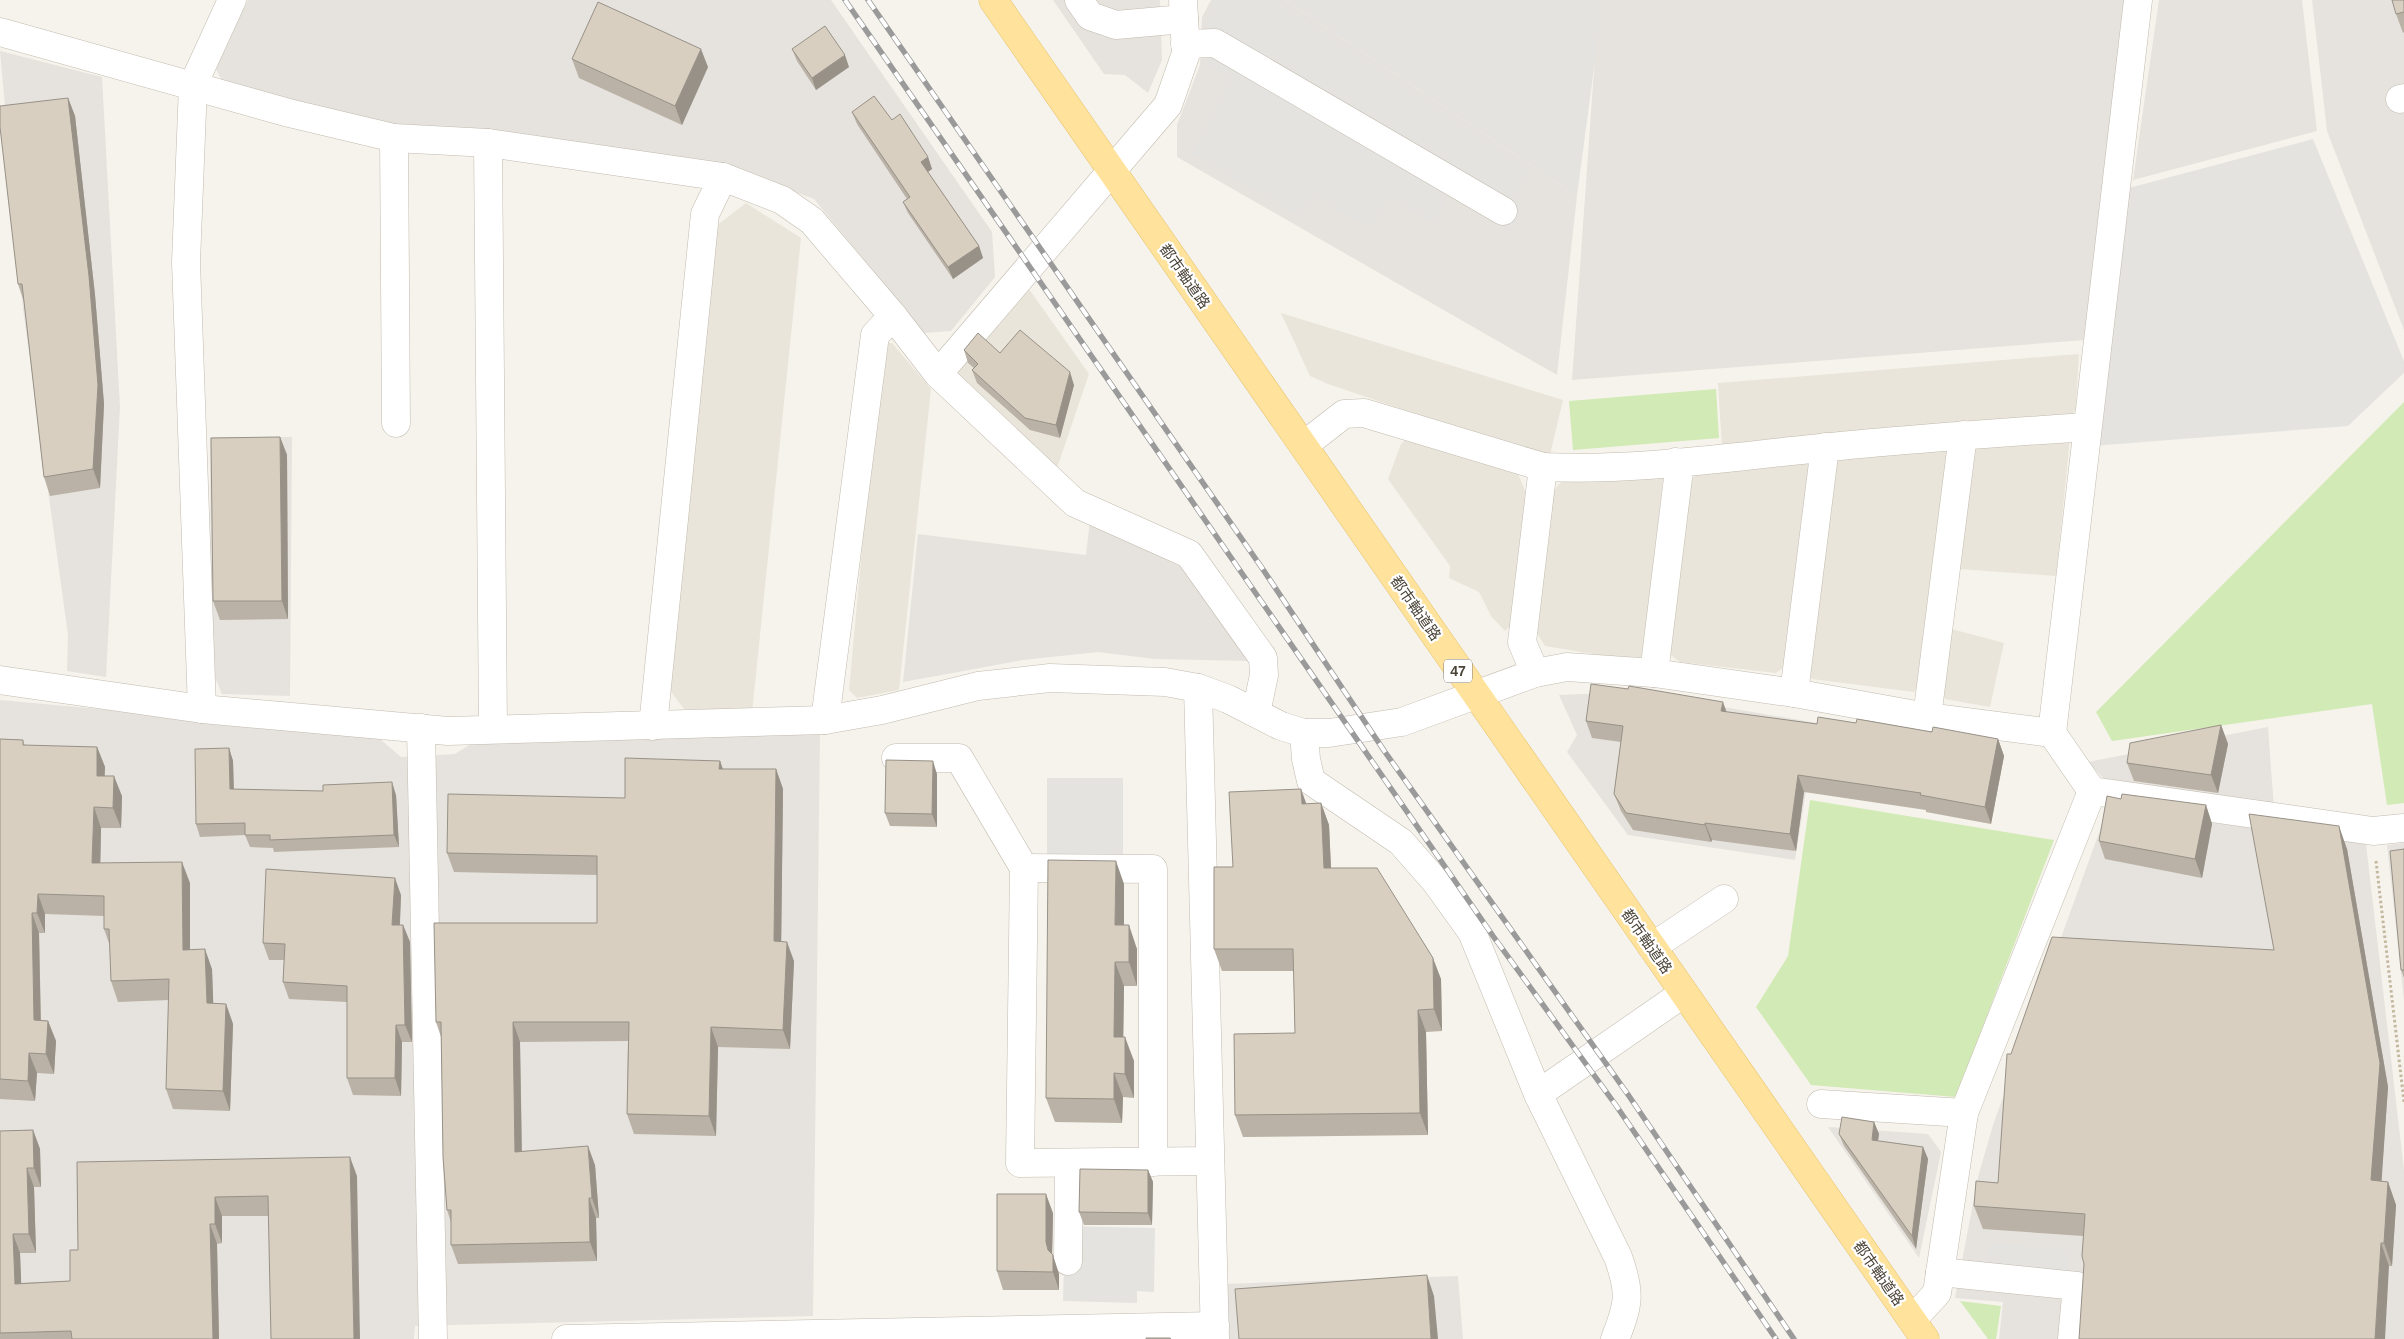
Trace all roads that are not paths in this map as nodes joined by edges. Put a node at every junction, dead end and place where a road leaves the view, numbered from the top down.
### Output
1 (232, 0) edge
2 (993, 0) edge
3 (1079, 0) edge
4 (2138, 0) edge
5 (1184, 21) edge
6 (0, 32) edge
7 (193, 85) junction
8 (394, 138) junction
9 (488, 143) junction
10 (1112, 171) junction
11 (723, 177) junction
12 (1503, 211) dead end
13 (893, 316) junction
14 (938, 374) junction
15 (396, 423) dead end
16 (2087, 427) junction
17 (1963, 435) junction
18 (1304, 445) junction
19 (1825, 447) junction
20 (1676, 462) junction
21 (1543, 467) junction
22 (1535, 673) junction
23 (1654, 673) junction
24 (0, 680) edge
25 (1198, 688) junction
26 (1794, 693) junction
27 (1475, 697) junction
28 (202, 709) junction
29 (1256, 713) junction
30 (1927, 717) junction
31 (825, 720) junction
32 (653, 726) junction
33 (421, 728) junction
34 (493, 729) junction
35 (1304, 733) junction
36 (2052, 733) junction
37 (896, 758) edge
38 (2092, 791) junction
39 (2404, 828) edge
40 (1024, 868) junction
41 (1724, 898) dead end
42 (1652, 948) junction
43 (1684, 993) junction
44 (1538, 1094) junction
45 (1820, 1104) dead end
46 (1964, 1113) junction
47 (1210, 1161) junction
48 (1153, 1162) junction
49 (1069, 1163) junction
50 (1068, 1261) dead end
51 (1940, 1272) junction
52 (1918, 1330) edge
53 (1215, 1333) edge
54 (433, 1339) edge
55 (566, 1339) edge
56 (1615, 1339) edge
57 (2072, 1339) edge

1 - 7 street
2 - 10 main road, 都市軸道路 / 47
3 - 5 street
4 - 16 street
5 - 10 street
5 - 12 street
6 - 7 street
7 - 8 street
7 - 28 street
8 - 9 street
8 - 15 street
9 - 11 street
9 - 34 street
10 - 14 street
10 - 18 main road, 都市軸道路 / 47
11 - 13 street
11 - 32 street
13 - 14 street
13 - 31 street
14 - 29 street
16 - 17 street
16 - 36 street
17 - 19 street
17 - 30 street
18 - 21 street
18 - 27 main road, 都市軸道路 / 47
19 - 20 street
19 - 26 street
20 - 21 street
20 - 23 street
21 - 22 street
22 - 23 street
22 - 27 street
23 - 26 street
24 - 28 street
25 - 29 street
25 - 31 street
25 - 47 street
26 - 30 street
27 - 35 street
27 - 42 main road, 都市軸道路 / 47
28 - 33 street
29 - 35 street
30 - 36 street
31 - 32 street
32 - 34 street
33 - 34 street
33 - 54 street
35 - 44 street
36 - 38 street
37 - 40 street
38 - 39 street
38 - 46 street
40 - 48 street
40 - 49 street
41 - 42 street
42 - 43 main road, 都市軸道路 / 47
43 - 44 street
43 - 52 main road, 都市軸道路 / 47
44 - 56 street
45 - 46 street
46 - 51 street
47 - 48 street
47 - 53 street
48 - 49 street
49 - 50 street
51 - 52 street
51 - 57 street
53 - 55 street

